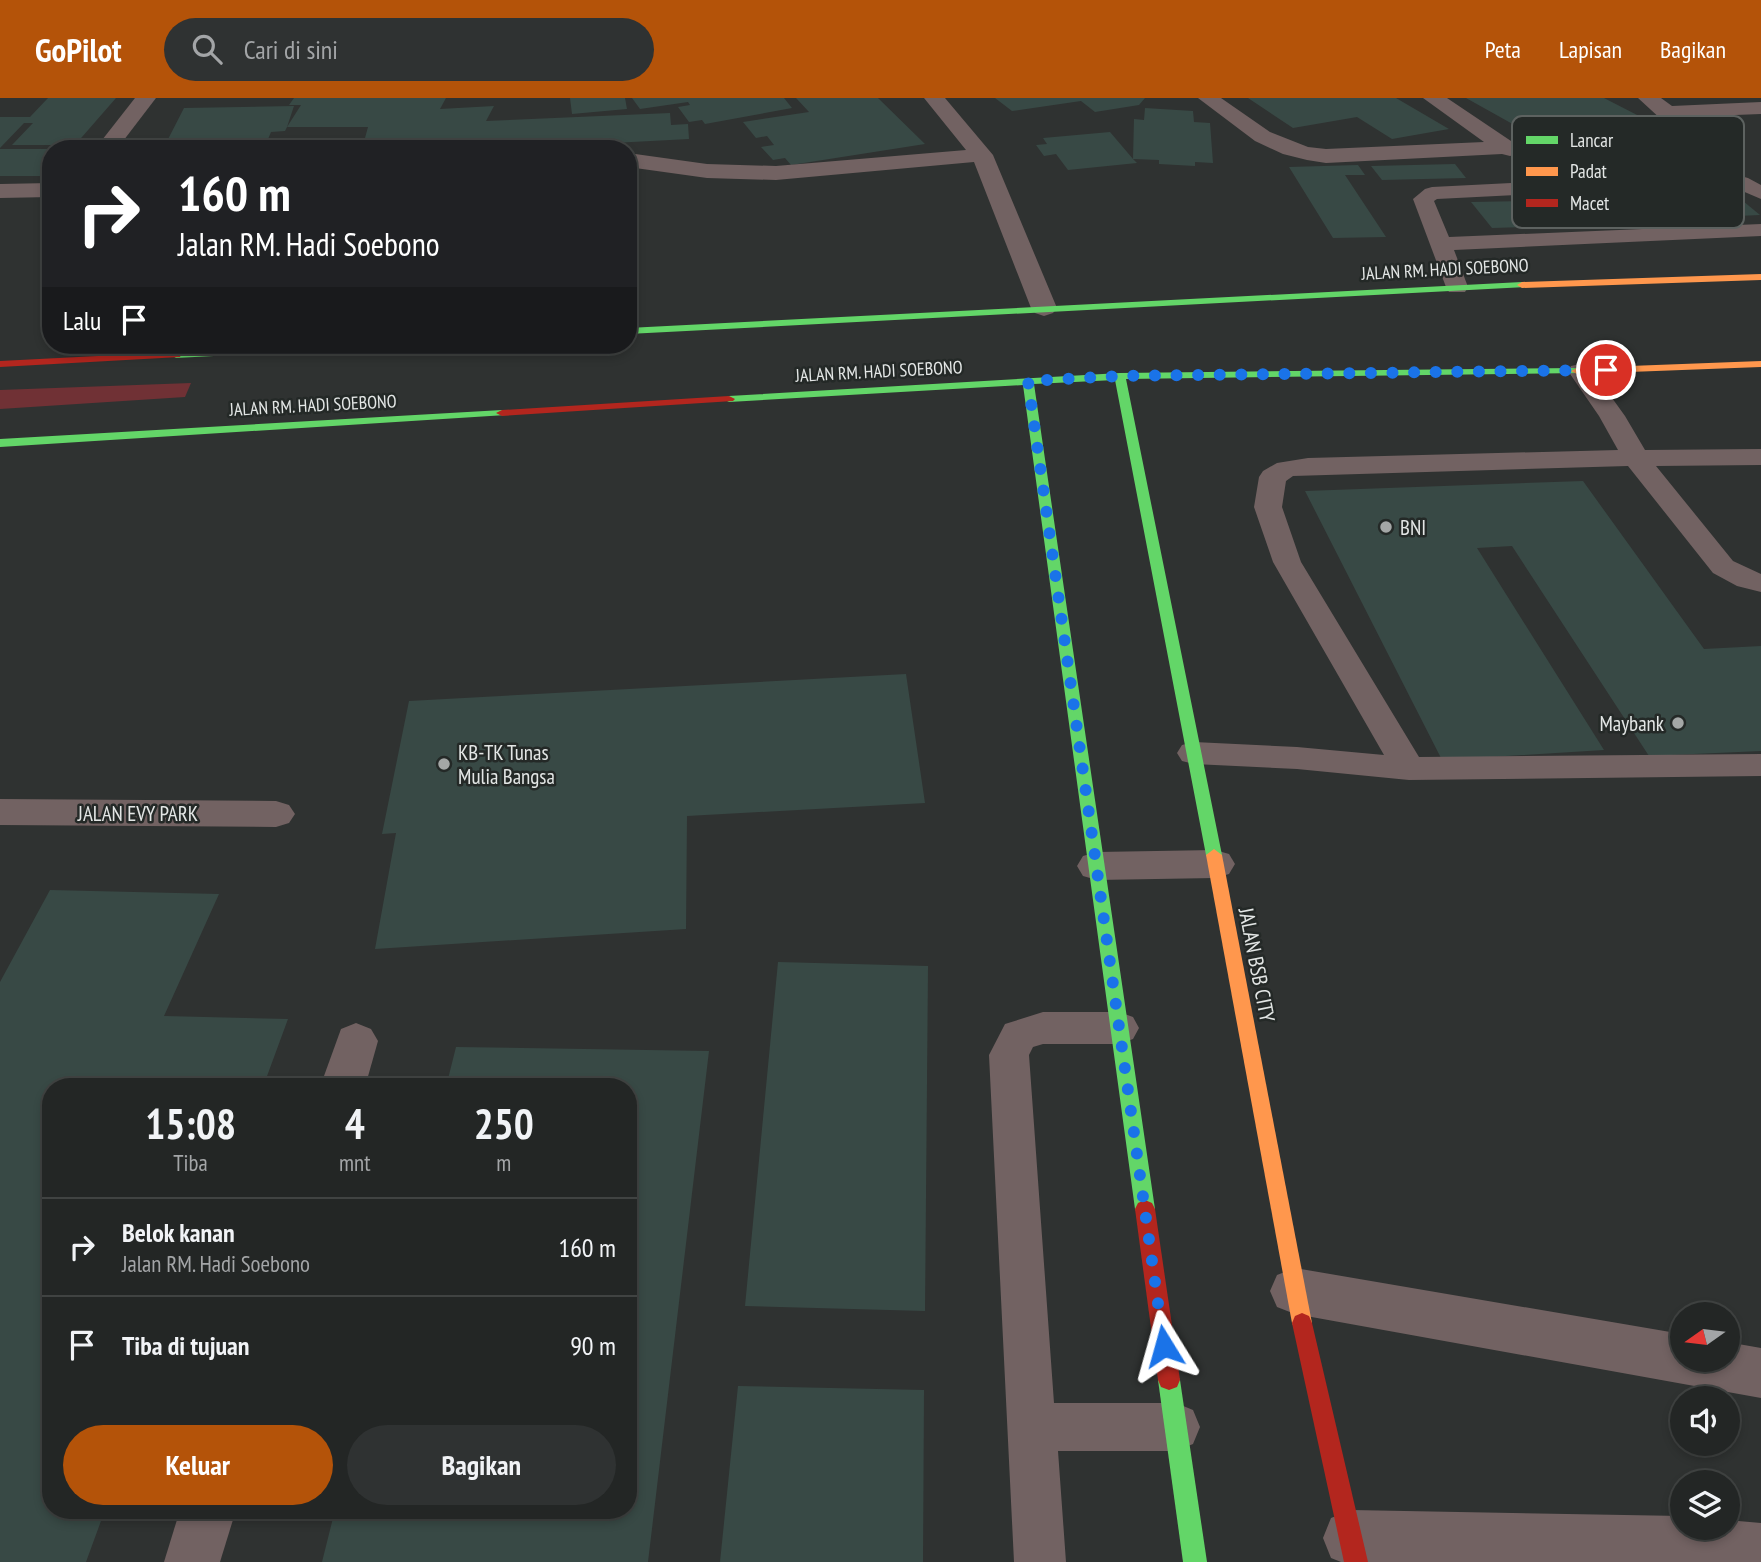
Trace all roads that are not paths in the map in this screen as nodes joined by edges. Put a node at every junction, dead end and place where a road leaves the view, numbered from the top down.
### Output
1 (146, 98) edge
2 (934, 98) edge
3 (1209, 98) edge
4 (1433, 98) edge
5 (1648, 98) edge
6 (1761, 108) edge
7 (1667, 112) junction
8 (1671, 116) edge
9 (113, 140) edge
10 (1510, 149) joint
11 (982, 155) junction
12 (637, 161) edge
13 (1744, 184) edge
14 (1512, 189) edge
15 (42, 190) edge
16 (0, 191) edge
17 (1761, 193) edge
18 (1761, 230) edge
19 (1441, 244) junction
20 (1761, 277) edge
21 (1457, 287) junction
22 (1044, 308) junction
23 (637, 331) edge
24 (192, 354) edge
25 (0, 364) edge
26 (1761, 364) edge
27 (1580, 371) junction
28 (1120, 376) junction
29 (1028, 381) junction
30 (0, 443) edge
31 (1761, 457) edge
32 (1637, 460) junction
33 (1761, 583) edge
34 (1194, 753) junction
35 (1761, 765) edge
36 (1409, 769) junction
37 (0, 812) edge
38 (276, 814) dead end
39 (1215, 864) junction
40 (1097, 866) junction
41 (1119, 1028) junction
42 (356, 1041) dead end
43 (345, 1078) edge
44 (1295, 1291) junction
45 (1670, 1357) edge
46 (1740, 1369) edge
47 (1761, 1373) edge
48 (1032, 1427) junction
49 (1176, 1427) junction
50 (205, 1519) edge
51 (1353, 1550) edge
52 (1761, 1551) edge
53 (1691, 1553) edge
54 (192, 1562) edge
55 (1040, 1562) edge
56 (1195, 1562) edge

1 - 9 street
2 - 11 street
3 - 10 street
4 - 10 street
5 - 7 street
6 - 7 street
7 - 8 street
11 - 12 street
11 - 22 street
13 - 17 lane
14 - 19 lane
15 - 16 street
18 - 19 lane
19 - 21 lane
20 - 21 main road, JALAN RM. HADI SOEBONO
21 - 22 main road, JALAN RM. HADI SOEBONO
22 - 23 main road, JALAN RM. HADI SOEBONO
24 - 25 main road
26 - 27 main road, JALAN RM. HADI SOEBONO
27 - 28 main road, JALAN RM. HADI SOEBONO
27 - 32 lane
28 - 29 main road, JALAN RM. HADI SOEBONO
28 - 34 main road, JALAN BSB CITY
29 - 30 main road, JALAN RM. HADI SOEBONO
29 - 40 main road
31 - 32 lane
32 - 33 lane
32 - 36 lane
34 - 36 lane
34 - 39 main road, JALAN BSB CITY
35 - 36 lane
37 - 38 street, JALAN EVY PARK
39 - 40 street
39 - 44 main road, JALAN BSB CITY
40 - 41 main road
41 - 48 lane
41 - 49 main road
42 - 43 street
44 - 45 street
44 - 51 main road, JALAN BSB CITY
46 - 47 street
48 - 49 lane
48 - 55 lane
49 - 56 main road
50 - 54 street
51 - 53 street
52 - 53 street

